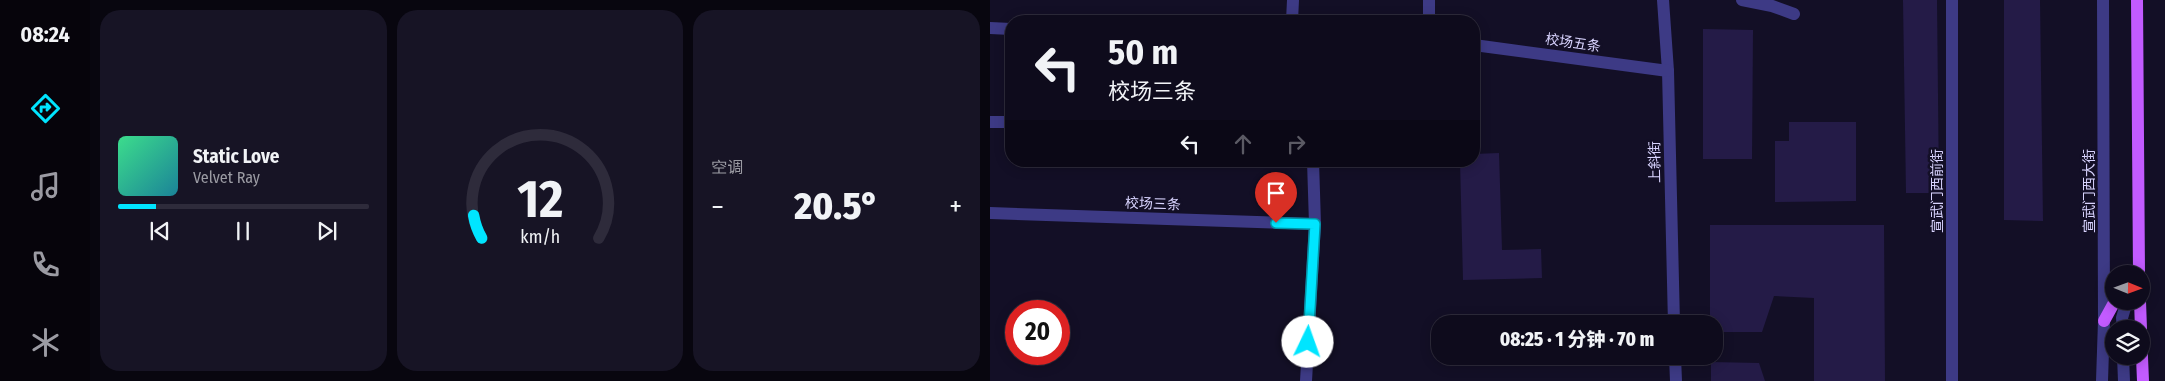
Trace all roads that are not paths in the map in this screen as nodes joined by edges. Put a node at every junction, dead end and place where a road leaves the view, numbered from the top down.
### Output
1 (1293, 0) edge
2 (1429, 0) edge
3 (1663, 0) edge
4 (1742, 0) edge
5 (1952, 0) edge
6 (2103, 0) edge
7 (2137, 0) edge
8 (1794, 14) dead end
9 (1292, 15) edge
10 (1429, 15) edge
11 (990, 28) edge
12 (1005, 29) edge
13 (1480, 46) edge
14 (1668, 71) junction
15 (990, 122) edge
16 (1005, 122) edge
17 (1313, 167) edge
18 (990, 213) edge
19 (1315, 224) junction
20 (2139, 257) junction
21 (2135, 265) edge
22 (2137, 265) edge
23 (2139, 265) edge
24 (2110, 310) edge
25 (1674, 315) edge
26 (2104, 320) junction
27 (1676, 365) edge
28 (2124, 365) edge
29 (2142, 365) edge
30 (1306, 381) edge
31 (1676, 381) edge
32 (1952, 381) edge
33 (2102, 381) edge
34 (2124, 381) edge
35 (2143, 381) edge

1 - 9 street
2 - 10 street
3 - 14 street, 上斜街
4 - 8 street
5 - 32 street, 宣武门西前街
6 - 26 street, 宣武门西大街
7 - 20 main road
11 - 12 street
13 - 14 street, 校场五条
14 - 25 street, 上斜街
15 - 16 street
17 - 19 street
18 - 19 street, 校场三条
19 - 30 street
20 - 21 main road
20 - 22 street
20 - 23 main road
24 - 26 main road
26 - 33 street, 宣武门西大街
27 - 31 street
28 - 34 street
29 - 35 main road

